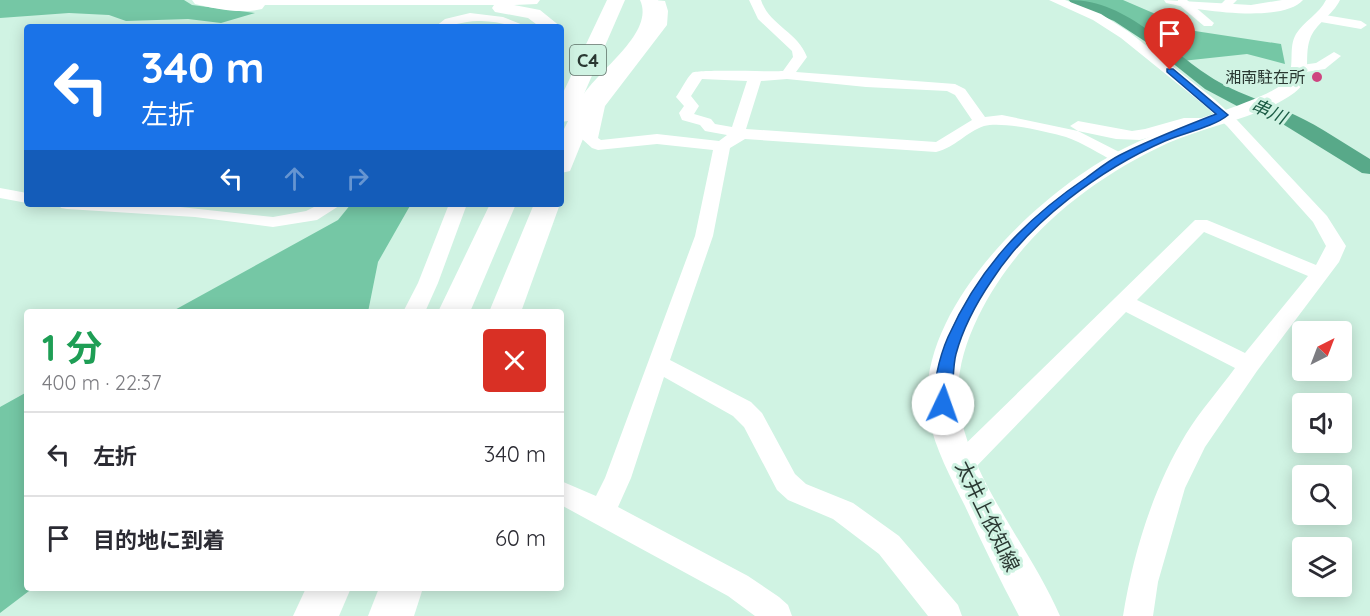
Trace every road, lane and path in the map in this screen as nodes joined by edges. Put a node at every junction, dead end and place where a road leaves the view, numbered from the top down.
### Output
1 (201, 0) edge
2 (531, 0) edge
3 (602, 0) edge
4 (616, 0) edge
5 (654, 0) edge
6 (755, 0) edge
7 (1055, 0) edge
8 (1296, 0) edge
9 (1332, 0) edge
10 (389, 1) edge
11 (1176, 1) edge
12 (238, 2) edge
13 (303, 2) edge
14 (1226, 5) edge
15 (1370, 15) edge
16 (1319, 18) junction
17 (447, 24) edge
18 (513, 24) edge
19 (548, 24) edge
20 (1361, 25) junction
21 (1349, 39) dead end
22 (1334, 56) dead end
23 (1299, 69) junction
24 (564, 70) edge
25 (787, 75) junction
26 (755, 77) junction
27 (564, 114) edge
28 (1217, 117) junction
29 (981, 122) junction
30 (1078, 126) dead end
31 (732, 137) junction
32 (564, 158) edge
33 (1121, 159) junction
34 (0, 193) edge
35 (24, 197) edge
36 (115, 207) edge
37 (328, 207) edge
38 (480, 207) edge
39 (481, 207) edge
40 (481, 207) edge
41 (528, 207) edge
42 (546, 207) edge
43 (1320, 273) junction
44 (1124, 302) junction
45 (415, 309) edge
46 (445, 309) edge
47 (455, 309) edge
48 (493, 309) edge
49 (506, 309) edge
50 (657, 363) junction
51 (1249, 365) junction
52 (962, 465) junction
53 (564, 493) edge
54 (602, 512) junction
55 (328, 591) edge
56 (399, 591) edge
57 (316, 616) edge
58 (391, 616) edge
59 (777, 616) edge
60 (947, 616) edge
61 (1041, 616) edge
62 (1138, 616) edge

1 - 12 highway
2 - 10 highway
3 - 24 highway, C4
4 - 27 highway, C4
5 - 31 street
5 - 32 highway
6 - 25 street
7 - 28 street
8 - 14 main road
9 - 16 main road, 太井上依知線
10 - 13 highway
10 - 19 highway
11 - 14 main road
11 - 14 street
12 - 13 highway
15 - 20 street
16 - 20 street
16 - 23 main road, 太井上依知線
17 - 18 street
20 - 21 street
22 - 23 street
23 - 28 main road, 太井上依知線
25 - 26 street
25 - 29 street
26 - 31 street
26 - 31 street
28 - 30 street
28 - 33 main road, 太井上依知線
28 - 43 street
29 - 31 street
29 - 33 street
31 - 50 street
33 - 52 main road, 太井上依知線
34 - 35 street
36 - 37 street
38 - 45 street
39 - 46 highway
40 - 47 highway
41 - 48 highway
42 - 49 highway
43 - 44 street
43 - 51 street
44 - 51 street
44 - 52 street
50 - 54 street
50 - 60 street
51 - 62 street
52 - 61 main road, 太井上依知線
53 - 54 street
54 - 59 street
55 - 57 highway
56 - 58 highway

